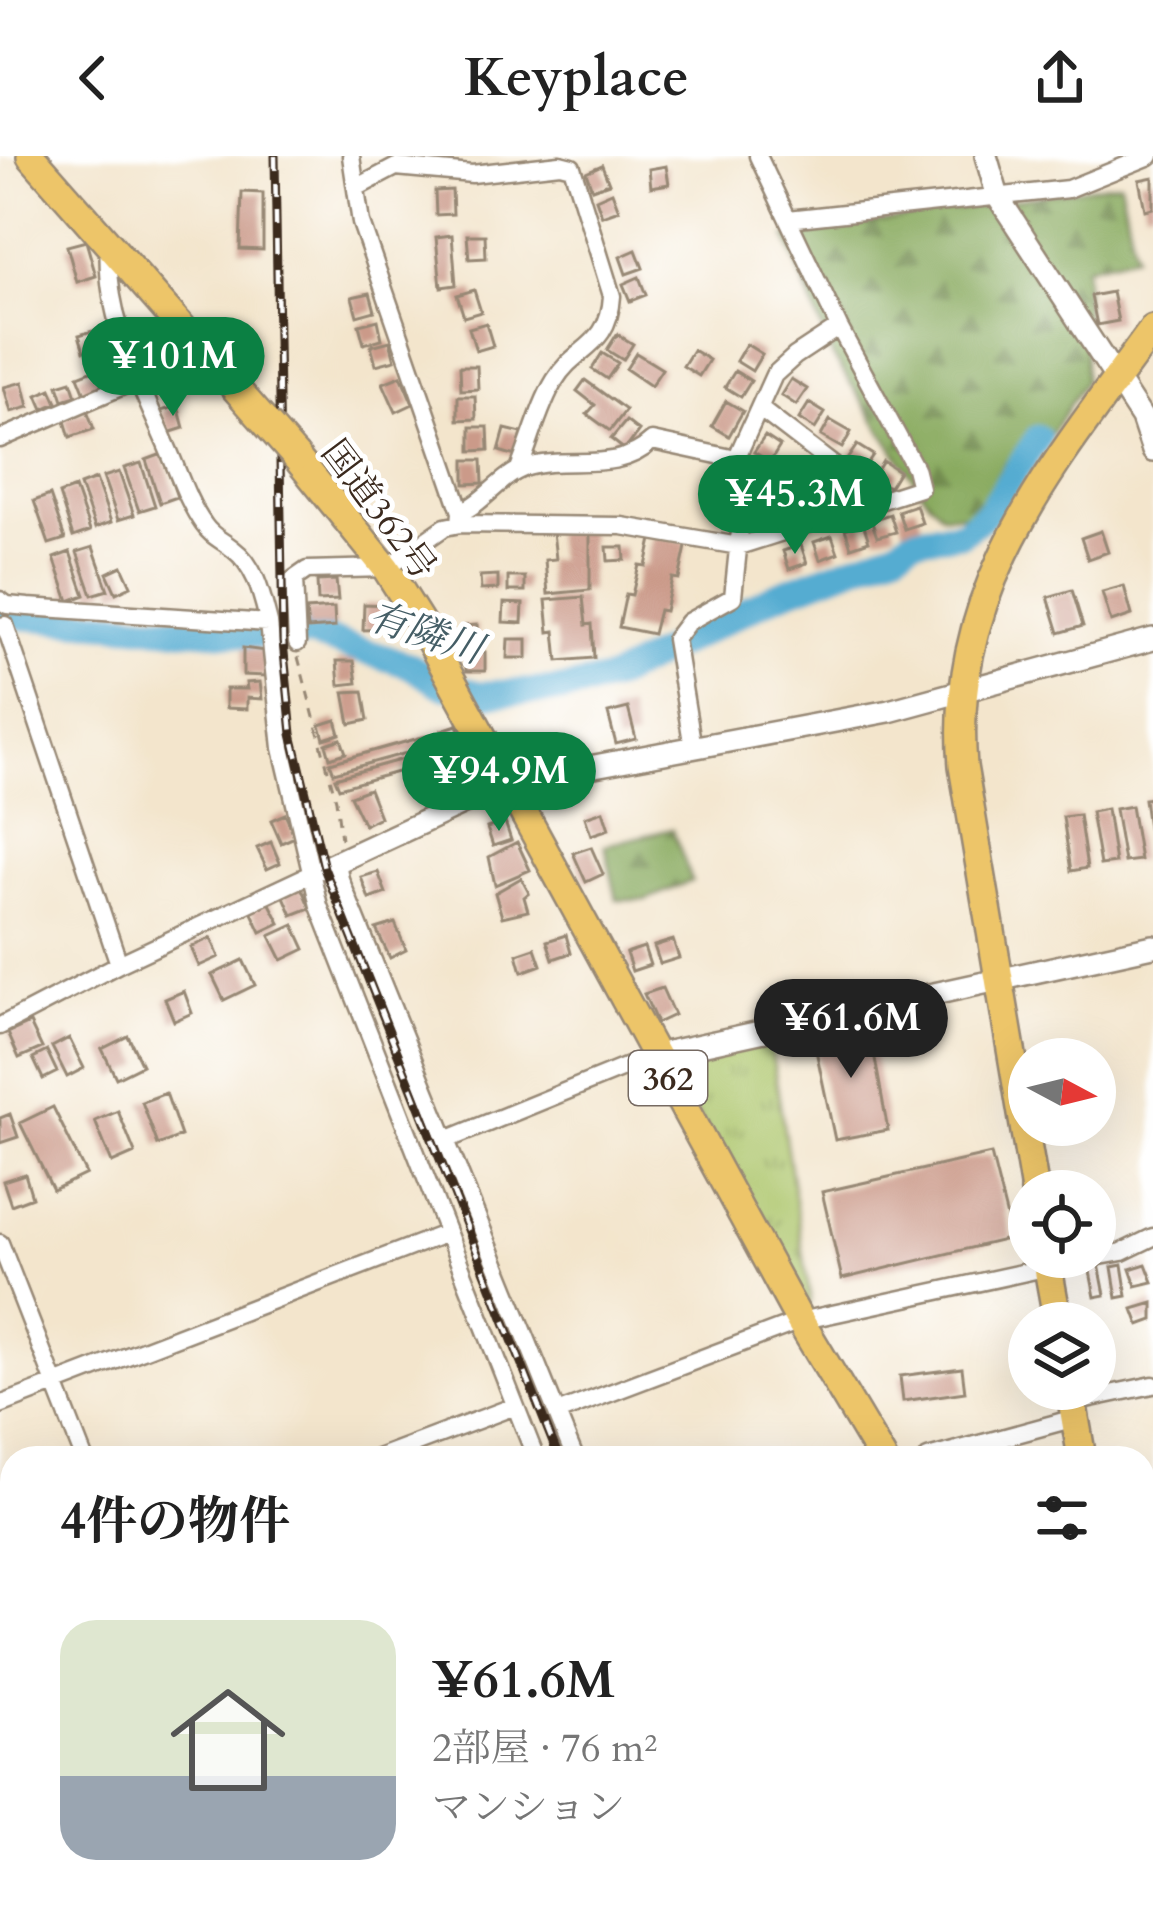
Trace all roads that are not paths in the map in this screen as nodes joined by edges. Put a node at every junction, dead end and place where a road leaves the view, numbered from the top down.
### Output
1 (31, 156) edge
2 (351, 156) edge
3 (758, 156) edge
4 (986, 156) edge
5 (1150, 156) edge
6 (472, 165) edge
7 (356, 188) junction
8 (998, 197) junction
9 (788, 219) junction
10 (109, 244) junction
11 (839, 327) junction
12 (1153, 329) edge
13 (1117, 379) junction
14 (137, 380) junction
15 (759, 408) junction
16 (0, 439) edge
17 (1153, 451) edge
18 (736, 459) junction
19 (520, 470) junction
20 (873, 504) junction
21 (461, 518) junction
22 (739, 546) junction
23 (386, 568) junction
24 (3, 615) edge
25 (268, 622) junction
26 (296, 634) road end
27 (1153, 639) edge
28 (963, 690) junction
29 (693, 748) junction
30 (509, 782) junction
31 (329, 866) junction
32 (1153, 946) edge
33 (119, 964) junction
34 (1001, 978) junction
35 (0, 1026) edge
36 (656, 1055) junction
37 (446, 1140) junction
38 (1032, 1170) edge
39 (447, 1232) junction
40 (1153, 1237) edge
41 (0, 1244) edge
42 (1116, 1253) edge
43 (1008, 1270) edge
44 (800, 1321) junction
45 (56, 1384) junction
46 (1153, 1385) edge
47 (1116, 1393) edge
48 (0, 1405) edge
49 (515, 1406) junction
50 (1054, 1410) edge
51 (1073, 1410) edge
52 (557, 1413) junction
53 (79, 1446) edge
54 (409, 1446) edge
55 (531, 1446) edge
56 (570, 1446) edge
57 (875, 1446) edge
58 (959, 1446) edge
59 (1080, 1446) edge

1 - 10 highway, 国道362号 / 362
2 - 7 street
3 - 9 street
4 - 8 street
5 - 8 street
6 - 7 street
6 - 19 street
7 - 21 street
8 - 9 street
8 - 13 street
9 - 11 street
10 - 14 street
10 - 23 highway, 国道362号 / 362, bridge
11 - 15 street
11 - 20 street
12 - 13 highway
13 - 17 street
13 - 28 highway
14 - 16 street
14 - 25 street
15 - 18 street
15 - 20 street
18 - 19 street
18 - 22 street
19 - 21 street
20 - 22 street
21 - 22 street
21 - 23 street
22 - 29 street
23 - 26 street
23 - 30 highway, 国道362号 / 362
24 - 25 street
24 - 33 street
25 - 31 street
27 - 28 street
28 - 29 street
28 - 34 highway
29 - 30 street
30 - 31 street
30 - 36 highway, 国道362号 / 362
31 - 33 street
31 - 37 street
31 - 39 street
32 - 34 street
33 - 35 street
34 - 36 street
34 - 38 highway
36 - 37 street
36 - 44 highway, 国道362号 / 362
37 - 52 street
39 - 45 street
39 - 49 street
40 - 42 street
41 - 45 street
43 - 44 street
44 - 52 street
44 - 57 highway, 国道362号 / 362
45 - 48 street
45 - 53 street
46 - 47 street
49 - 54 street
49 - 55 street
50 - 58 street
51 - 59 highway
52 - 56 street

